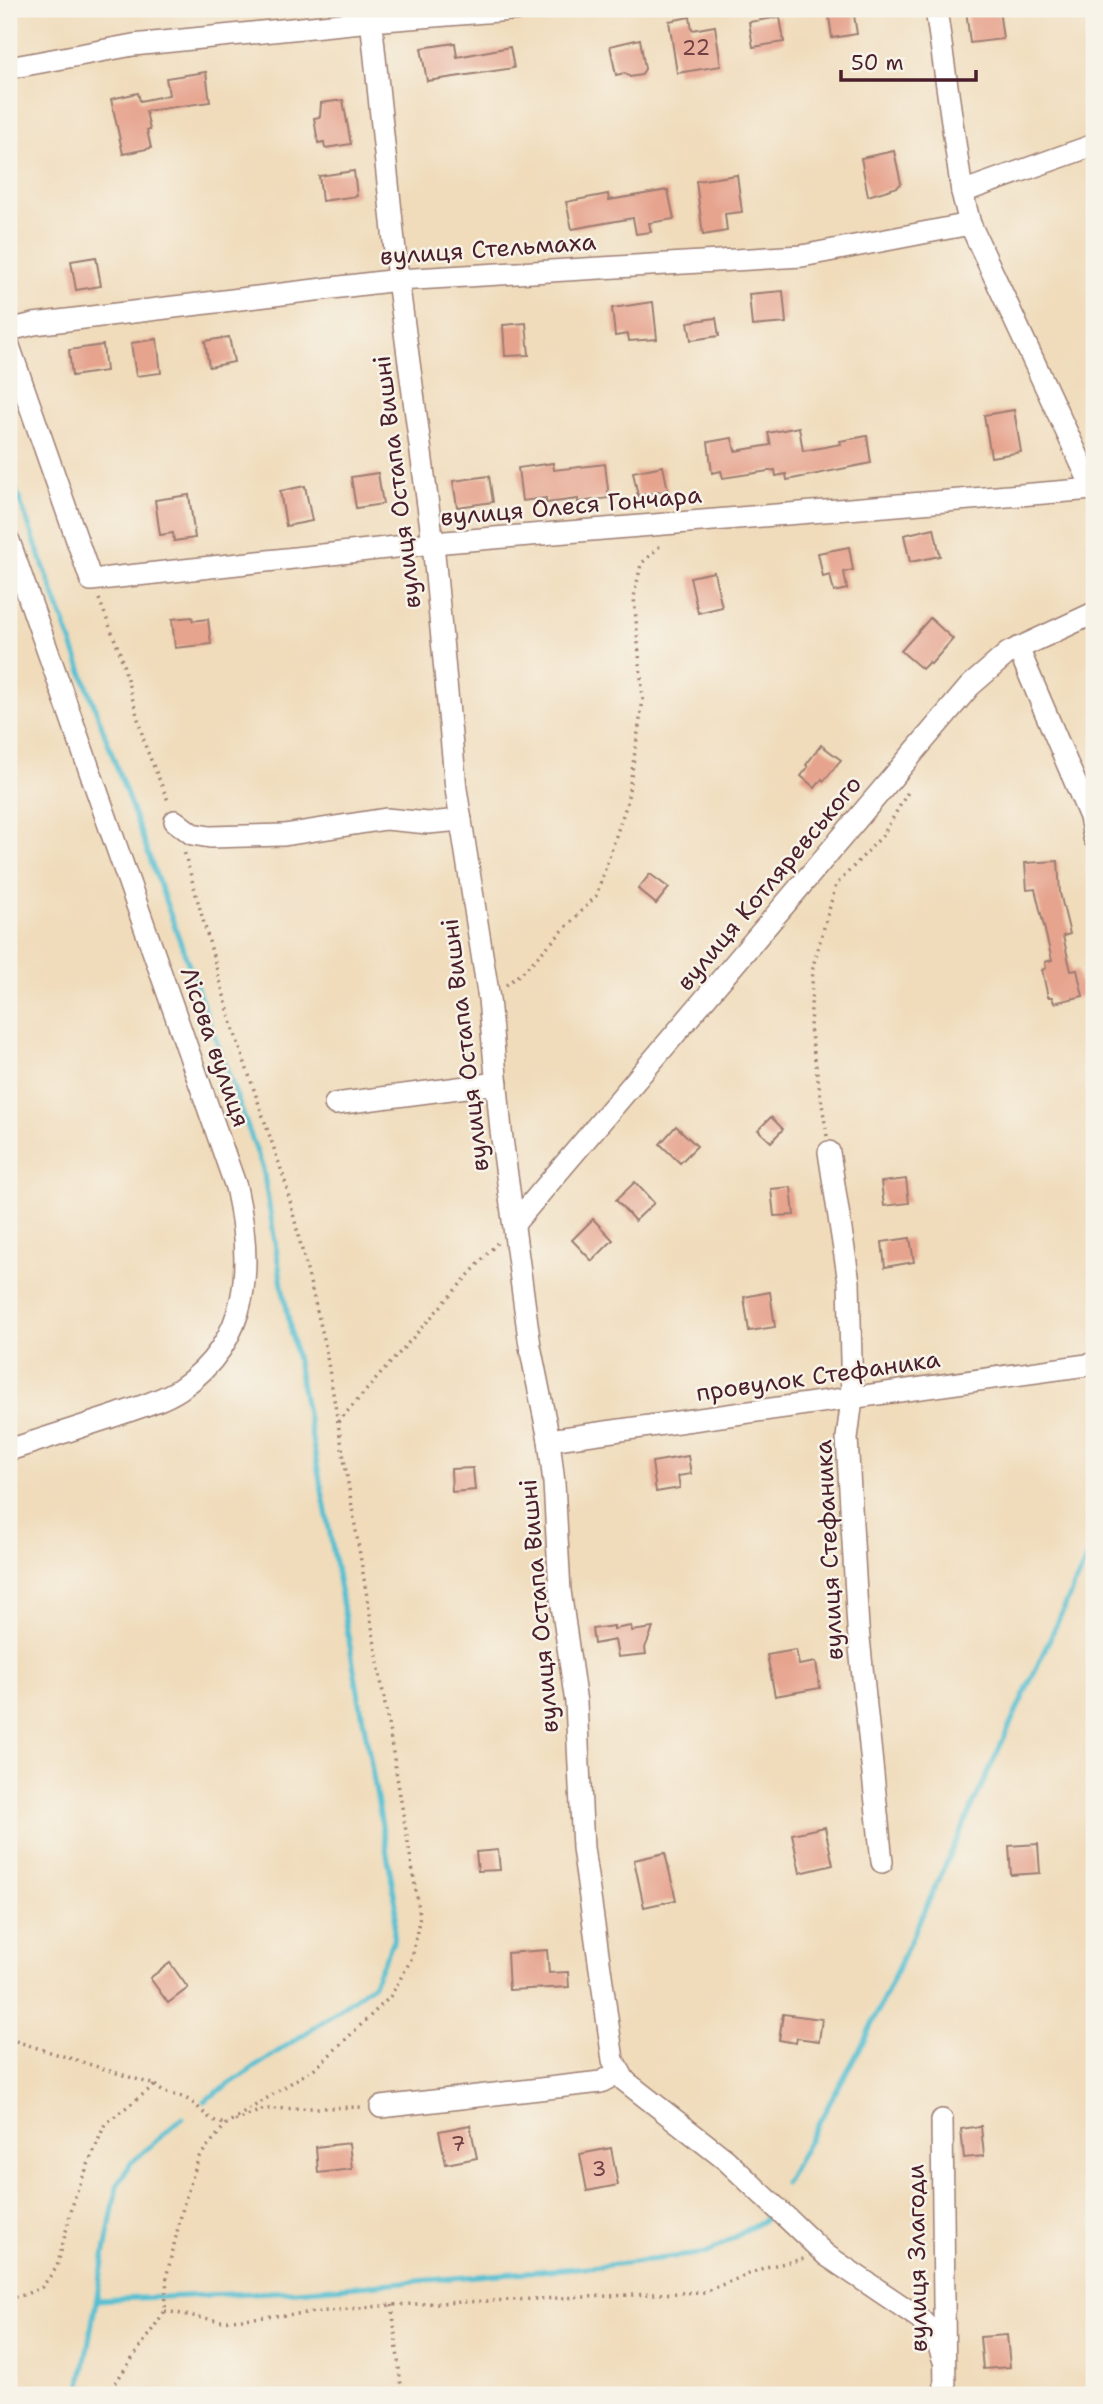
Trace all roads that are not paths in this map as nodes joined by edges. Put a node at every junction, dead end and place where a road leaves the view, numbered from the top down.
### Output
1 (523, 9) edge
2 (936, 9) edge
3 (371, 15) edge
4 (9, 68) edge
5 (1094, 145) edge
6 (962, 192) junction
7 (970, 224) junction
8 (398, 280) junction
9 (9, 330) edge
10 (9, 346) edge
11 (1094, 490) edge
12 (9, 541) edge
13 (433, 543) junction
14 (1094, 613) edge
15 (1018, 648) junction
16 (461, 820) junction
17 (175, 821) road end
18 (1094, 838) edge
19 (497, 1083) junction
20 (335, 1104) dead end
21 (829, 1152) road end
22 (513, 1224) junction
23 (1094, 1364) edge
24 (852, 1399) junction
25 (550, 1440) junction
26 (9, 1450) edge
27 (882, 1862) dead end
28 (620, 2072) junction
29 (381, 2107) road end
30 (942, 2120) dead end
31 (944, 2361) junction
32 (945, 2395) edge

1 - 3 street
2 - 6 street
3 - 4 street
3 - 8 street, вулиця Остапа Вишні
5 - 6 street
6 - 7 street
7 - 8 street, вулиця Стельмаха
7 - 11 street
8 - 9 street, вулиця Стельмаха
8 - 13 street, вулиця Остапа Вишні
10 - 13 street, вулиця Олеся Гончара
11 - 13 street, вулиця Олеся Гончара
12 - 26 street, Лісова вулиця
13 - 16 street, вулиця Остапа Вишні
14 - 15 street, вулиця Котляревського
15 - 18 street
15 - 22 street, вулиця Котляревського
16 - 17 street
16 - 19 street, вулиця Остапа Вишні
19 - 20 street
19 - 22 street, вулиця Остапа Вишні
21 - 24 street, вулиця Стефаника
22 - 25 street, вулиця Остапа Вишні
23 - 24 street, провулок Стефаника
24 - 25 street, провулок Стефаника
24 - 27 street, вулиця Стефаника
25 - 28 street, вулиця Остапа Вишні
28 - 29 street
28 - 31 street
30 - 31 street, вулиця Злагоди
31 - 32 street, вулиця Злагоди

